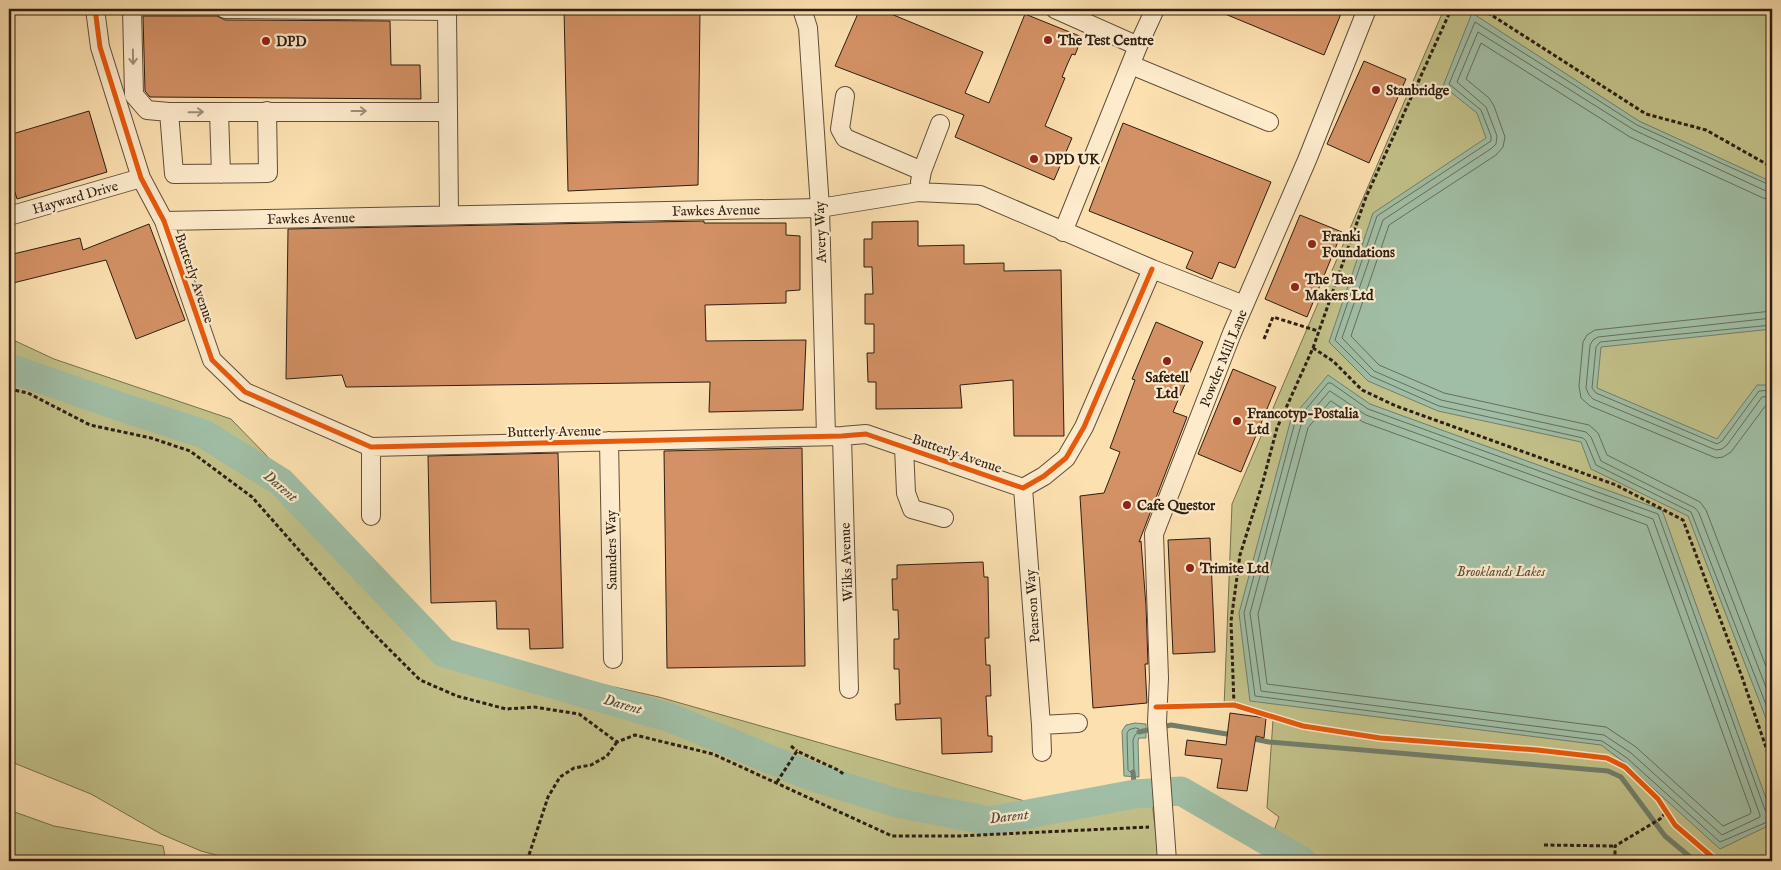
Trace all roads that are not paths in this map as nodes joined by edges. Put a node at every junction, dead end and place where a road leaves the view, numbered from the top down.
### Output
1 (95, 9) edge
2 (132, 9) edge
3 (225, 9) edge
4 (802, 9) edge
5 (1055, 9) edge
6 (1155, 9) edge
7 (1367, 9) edge
8 (1138, 46) junction
9 (1131, 65) junction
10 (845, 96) dead end
11 (267, 111) junction
12 (170, 112) junction
13 (218, 112) junction
14 (448, 112) junction
15 (1269, 122) dead end
16 (940, 124) dead end
17 (922, 171) junction
18 (221, 174) junction
19 (141, 178) junction
20 (918, 192) junction
21 (820, 208) junction
22 (9, 216) edge
23 (449, 216) junction
24 (164, 221) junction
25 (1063, 232) junction
26 (1152, 269) junction
27 (1244, 306) junction
28 (834, 436) junction
29 (609, 441) junction
30 (371, 447) junction
31 (904, 447) junction
32 (1023, 488) junction
33 (371, 516) dead end
34 (944, 518) dead end
35 (613, 659) dead end
36 (849, 689) dead end
37 (1078, 723) dead end
38 (1041, 725) junction
39 (1042, 752) dead end
40 (1167, 861) edge

1 - 19 street, Butterly Avenue
2 -> 12 street
3 - 14 street
4 - 21 street, Avery Way
5 - 8 street
6 - 8 street
7 - 27 street, Powder Mill Lane
8 - 9 street
9 - 15 street
9 - 25 street
10 - 17 street
11 - 13 street
11 -> 14 street
11 - 18 street
12 -> 13 street
12 - 18 street
13 - 18 street
14 - 23 street
16 - 17 street
17 - 20 street
19 - 22 street, Hayward Drive
19 - 24 street, Butterly Avenue
20 - 21 street, Fawkes Avenue
20 - 25 street, Fawkes Avenue
21 - 23 street, Fawkes Avenue
21 - 28 street, Avery Way
23 - 24 street, Fawkes Avenue
24 - 30 street, Butterly Avenue
25 - 26 street, Fawkes Avenue
26 - 27 street, Fawkes Avenue
26 - 32 street
27 - 40 street, Powder Mill Lane
28 - 29 street, Butterly Avenue
28 - 31 street, Butterly Avenue
28 - 36 street, Wilks Avenue
29 - 30 street, Butterly Avenue
29 - 35 street, Saunders Way
30 - 33 street
31 - 32 street, Butterly Avenue
31 - 34 street
32 - 38 street, Pearson Way
37 - 38 street
38 - 39 street, Pearson Way

